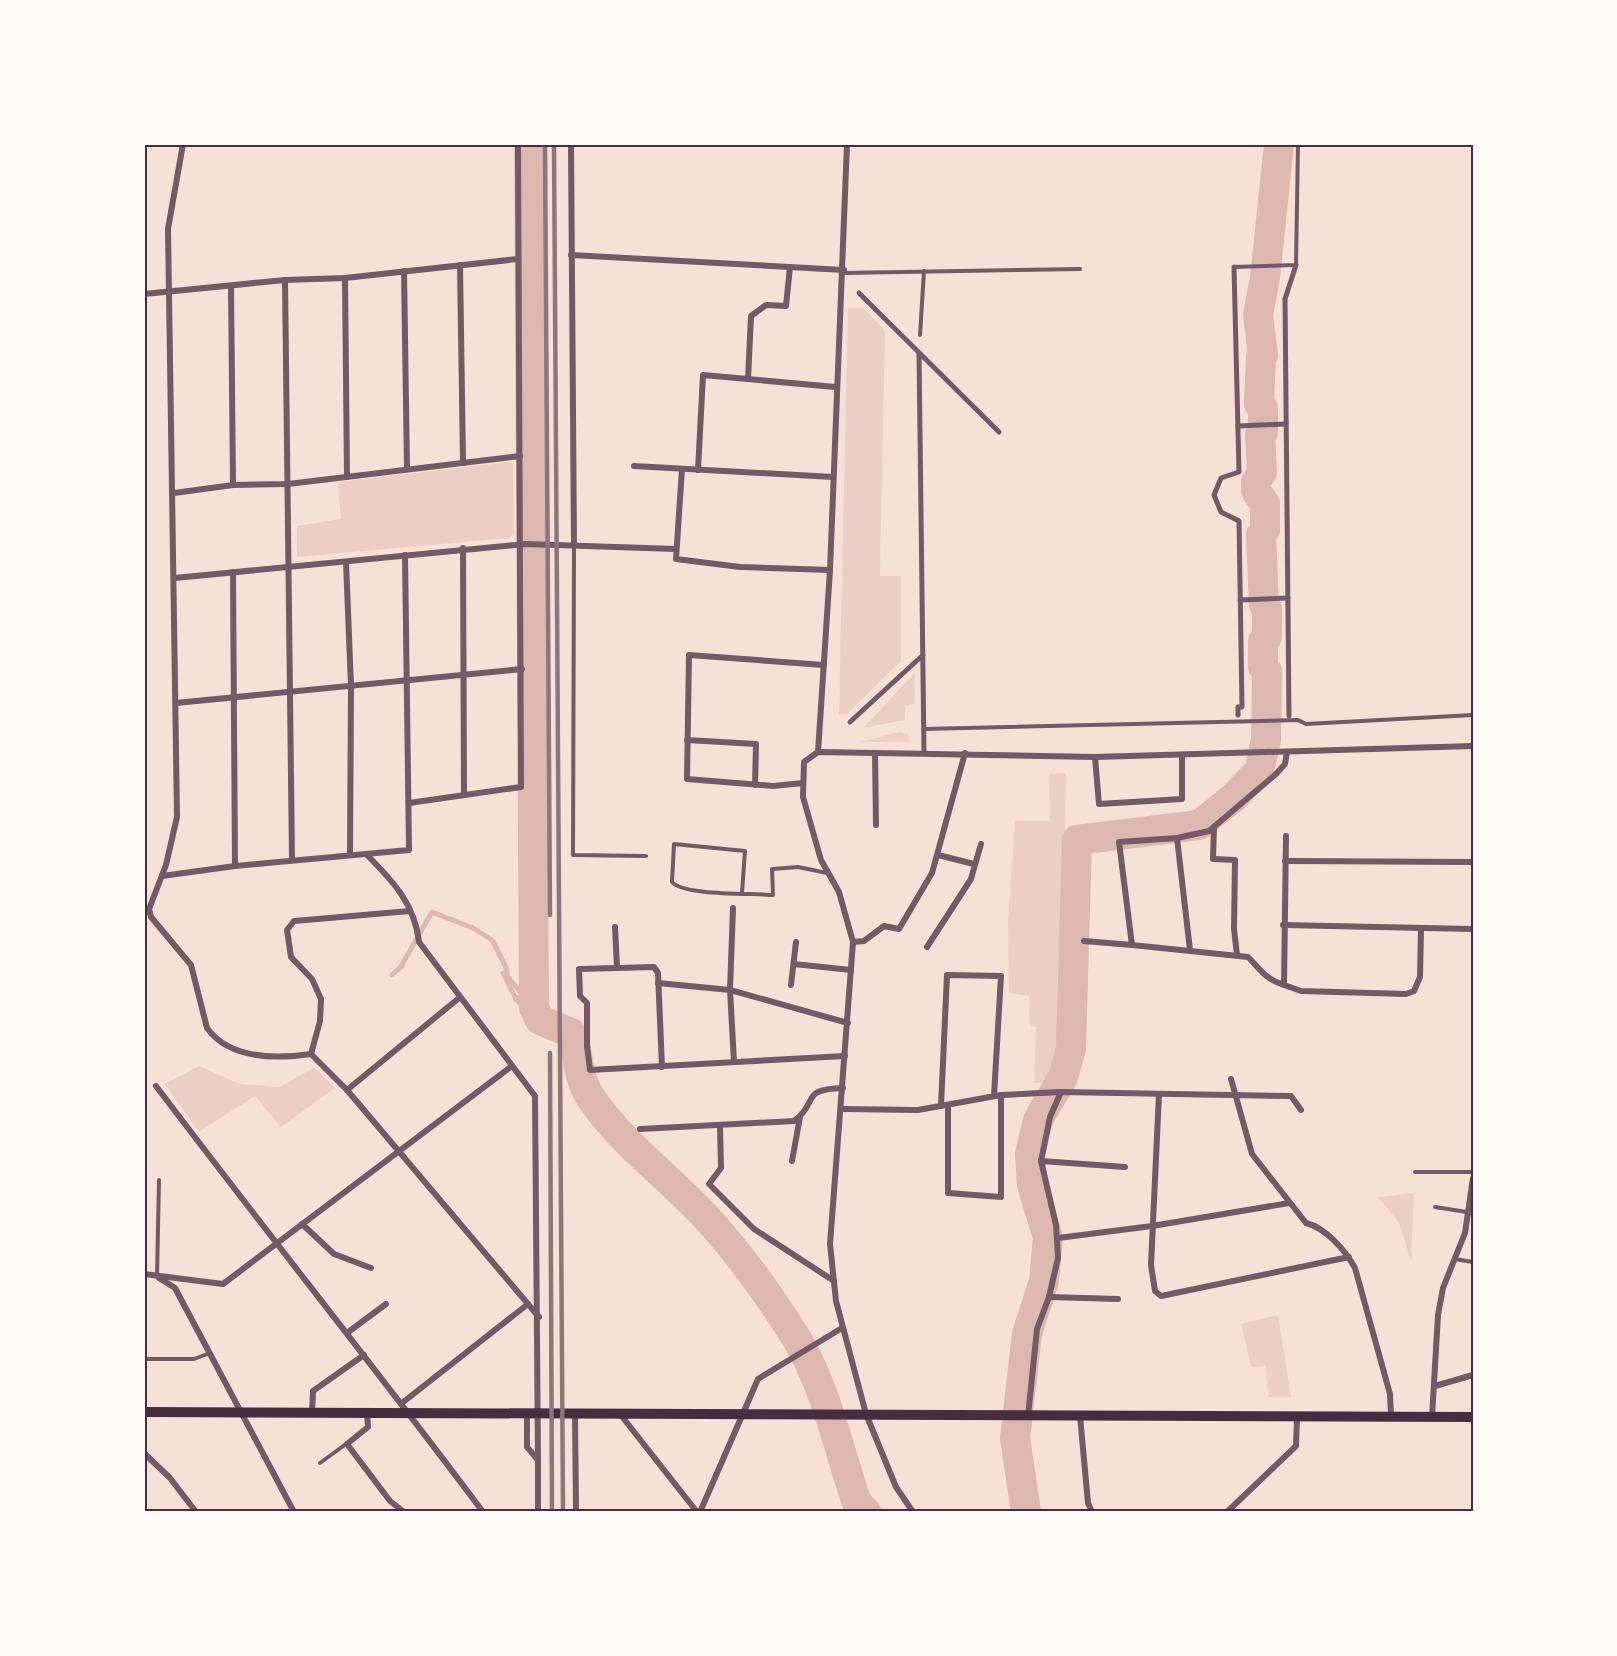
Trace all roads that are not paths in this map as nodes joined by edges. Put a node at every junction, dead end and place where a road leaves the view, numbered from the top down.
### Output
1 (183, 144) edge
2 (518, 144) edge
3 (571, 144) edge
4 (847, 144) edge
5 (1298, 144) edge
6 (571, 255) junction
7 (518, 259) junction
8 (460, 265) junction
9 (1296, 265) junction
10 (790, 267) junction
11 (1234, 267) joint
12 (1080, 269) dead end
13 (404, 271) junction
14 (844, 271) junction
15 (924, 271) junction
16 (345, 278) junction
17 (285, 280) junction
18 (231, 287) junction
19 (171, 291) junction
20 (859, 293) dead end
21 (144, 294) edge
22 (920, 334) dead end
23 (919, 353) junction
24 (748, 379) junction
25 (835, 387) junction
26 (1286, 424) junction
27 (1238, 426) junction
28 (999, 432) dead end
29 (520, 456) junction
30 (463, 463) junction
31 (634, 466) dead end
32 (407, 468) junction
33 (682, 469) junction
34 (698, 470) junction
35 (347, 477) junction
36 (833, 477) junction
37 (288, 484) junction
38 (232, 485) junction
39 (174, 493) junction
40 (523, 545) junction
41 (574, 546) junction
42 (463, 548) junction
43 (676, 549) junction
44 (405, 555) junction
45 (346, 562) junction
46 (289, 566) junction
47 (830, 570) junction
48 (233, 572) junction
49 (175, 578) junction
50 (1288, 598) junction
51 (1240, 600) junction
52 (923, 655) junction
53 (824, 664) junction
54 (522, 669) junction
55 (464, 676) junction
56 (407, 682) junction
57 (351, 686) junction
58 (290, 692) junction
59 (233, 698) junction
60 (176, 703) junction
61 (1238, 715) dead end
62 (1473, 715) edge
63 (1290, 716) dead end
64 (850, 722) dead end
65 (924, 729) junction
66 (687, 740) junction
67 (1473, 746) edge
68 (818, 752) junction
69 (924, 752) junction
70 (1287, 752) junction
71 (875, 753) junction
72 (965, 753) junction
73 (1182, 756) junction
74 (1095, 757) junction
75 (803, 783) junction
76 (755, 785) junction
77 (464, 795) junction
78 (409, 802) junction
79 (876, 825) dead end
80 (1214, 827) junction
81 (1286, 836) dead end
82 (1177, 838) junction
83 (981, 844) dead end
84 (366, 854) junction
85 (350, 855) junction
86 (938, 855) junction
87 (646, 856) dead end
88 (292, 860) junction
89 (1285, 861) junction
90 (1473, 862) edge
91 (974, 864) junction
92 (235, 866) junction
93 (828, 873) junction
94 (162, 876) junction
95 (742, 893) junction
96 (733, 908) dead end
97 (146, 909) edge
98 (410, 911) junction
99 (1283, 926) junction
100 (615, 927) dead end
101 (1421, 929) junction
102 (1473, 929) edge
103 (1084, 941) dead end
104 (796, 942) dead end
105 (854, 942) junction
106 (1132, 945) junction
107 (927, 947) dead end
108 (1190, 950) junction
109 (1237, 955) junction
110 (794, 964) junction
111 (617, 968) junction
112 (851, 970) junction
113 (658, 983) junction
114 (791, 985) dead end
115 (1284, 985) junction
116 (730, 990) junction
117 (459, 998) junction
118 (848, 1023) junction
119 (311, 1054) junction
120 (845, 1056) junction
121 (734, 1062) junction
122 (512, 1066) junction
123 (662, 1066) junction
124 (1231, 1079) dead end
125 (156, 1086) dead end
126 (843, 1088) junction
127 (347, 1090) junction
128 (1061, 1092) junction
129 (1159, 1094) junction
130 (997, 1096) junction
131 (1234, 1096) junction
132 (944, 1106) junction
133 (842, 1109) junction
134 (1301, 1110) dead end
135 (800, 1116) junction
136 (720, 1126) junction
137 (640, 1129) dead end
138 (399, 1151) junction
139 (792, 1161) dead end
140 (1041, 1161) junction
141 (1125, 1167) dead end
142 (1473, 1172) edge
143 (1415, 1173) dead end
144 (1473, 1178) edge
145 (159, 1180) dead end
146 (1289, 1203) junction
147 (1435, 1207) dead end
148 (1471, 1212) edge
149 (302, 1224) junction
150 (1152, 1226) junction
151 (1058, 1238) junction
152 (276, 1244) junction
153 (1349, 1257) junction
154 (1454, 1259) junction
155 (1473, 1262) edge
156 (371, 1268) dead end
157 (144, 1274) edge
158 (157, 1276) junction
159 (834, 1281) junction
160 (1049, 1297) junction
161 (1118, 1299) dead end
162 (386, 1304) dead end
163 (528, 1305) junction
164 (538, 1317) junction
165 (842, 1328) junction
166 (347, 1333) junction
167 (210, 1353) junction
168 (364, 1355) junction
169 (144, 1359) edge
170 (1473, 1375) edge
171 (1435, 1386) junction
172 (402, 1402) junction
173 (144, 1412) edge
174 (241, 1412) junction
175 (367, 1412) junction
176 (410, 1412) junction
177 (312, 1413) junction
178 (532, 1413) junction
179 (575, 1413) junction
180 (620, 1413) junction
181 (742, 1414) junction
182 (866, 1414) junction
183 (1021, 1416) junction
184 (1080, 1416) junction
185 (1296, 1417) junction
186 (1391, 1417) junction
187 (1432, 1417) junction
188 (1473, 1417) edge
189 (347, 1444) junction
190 (144, 1454) edge
191 (538, 1460) junction
192 (320, 1463) dead end
193 (196, 1512) edge
194 (294, 1512) edge
195 (404, 1512) edge
196 (483, 1512) edge
197 (538, 1512) edge
198 (576, 1512) edge
199 (698, 1512) edge
200 (913, 1512) edge
201 (1092, 1512) edge
202 (1227, 1512) edge

1 - 19 street
2 - 7 street
3 - 6 street
4 - 14 street
5 - 9 lane
6 - 10 street
6 - 41 street
7 - 8 street
7 - 29 street
8 - 13 street
8 - 30 street
9 - 11 lane
9 - 26 street
10 - 14 street
10 - 24 street
11 - 27 street
12 - 15 lane
13 - 16 street
13 - 32 street
14 - 15 lane
14 - 25 street
15 - 22 lane
16 - 17 street
16 - 35 street
17 - 18 street
17 - 37 street
18 - 19 street
18 - 38 street
19 - 21 street
19 - 39 street
20 - 23 street
23 - 28 street
23 - 52 street
24 - 25 street
24 - 34 street
25 - 36 street
26 - 27 street
26 - 50 street
27 - 51 street
29 - 30 street
29 - 40 street
30 - 32 street
31 - 33 street
32 - 35 street
33 - 34 street
33 - 43 street
34 - 36 street
35 - 37 street
36 - 47 street
37 - 38 street
37 - 46 street
38 - 39 street
39 - 49 street
40 - 41 street
40 - 42 street
40 - 54 street
41 - 43 street
41 - 87 lane
42 - 44 street
42 - 55 street
43 - 47 street
44 - 45 street
44 - 56 street
45 - 46 street
45 - 57 street
46 - 48 street
46 - 58 street
47 - 53 street
48 - 49 street
48 - 59 street
49 - 60 street
50 - 51 street
50 - 63 street
51 - 61 street
52 - 64 street
52 - 65 street
53 - 66 street
53 - 68 street
54 - 55 street
54 - 77 street
55 - 56 street
55 - 77 street
56 - 57 street
56 - 78 street
57 - 58 street
57 - 85 street
58 - 59 street
58 - 88 street
59 - 60 street
59 - 92 street
60 - 94 street
62 - 65 lane
65 - 69 street
66 - 76 street
66 - 76 street
67 - 70 street
68 - 71 street
68 - 75 street
69 - 71 street
69 - 72 street
70 - 73 street
70 - 80 street
71 - 79 street
72 - 74 street
72 - 86 street
73 - 74 street
73 - 74 street
75 - 76 street
75 - 93 street
77 - 78 street
78 - 84 street
80 - 82 street
80 - 109 street
81 - 89 street
82 - 106 street
82 - 108 street
83 - 91 street
84 - 85 street
84 - 98 street
85 - 88 street
86 - 91 street
86 - 105 street
88 - 92 street
89 - 90 street
89 - 99 street
91 - 107 street
92 - 94 street
93 - 95 lane
93 - 105 street
94 - 97 street
95 - 95 lane
96 - 116 street
97 - 119 street
98 - 117 street
98 - 119 street
99 - 101 street
99 - 115 street
100 - 111 street
101 - 102 street
101 - 115 street
103 - 106 street
104 - 110 street
105 - 112 street
106 - 108 street
108 - 109 street
109 - 115 street
110 - 112 street
110 - 114 street
111 - 113 street
111 - 123 street
112 - 118 street
113 - 116 street
113 - 123 street
116 - 118 street
116 - 121 street
117 - 122 street
117 - 127 street
118 - 120 street
119 - 127 street
120 - 121 street
120 - 126 street
121 - 123 street
122 - 138 street
122 - 164 street
124 - 131 street
125 - 152 street
126 - 133 street
126 - 135 street
127 - 138 street
128 - 129 street
128 - 130 street
128 - 140 street
129 - 131 street
129 - 150 street
130 - 132 street
130 - 132 street
130 - 132 street
131 - 134 street
131 - 146 street
132 - 133 street
133 - 159 street
135 - 136 street
135 - 139 street
136 - 137 street
136 - 159 street
138 - 149 street
138 - 163 street
140 - 141 street
140 - 151 street
142 - 143 lane
144 - 148 street
145 - 158 lane
146 - 150 street
146 - 153 street
147 - 148 lane
148 - 154 street
149 - 152 street
149 - 156 street
150 - 151 street
150 - 153 street
151 - 160 street
152 - 158 street
152 - 166 street
153 - 186 street
154 - 155 lane
154 - 171 street
157 - 158 street
158 - 167 street
159 - 165 street
160 - 161 street
160 - 183 street
162 - 166 street
163 - 164 street
163 - 172 street
164 - 178 street
165 - 181 street
165 - 182 street
166 - 168 street
167 - 169 lane
167 - 174 street
168 - 172 street
168 - 177 street
170 - 171 street
171 - 187 street
172 - 176 street
173 - 174 main road
174 - 177 main road
174 - 194 street
175 - 176 main road
175 - 177 main road
175 - 189 street
176 - 178 main road
176 - 196 street
178 - 179 main road
178 - 191 street
178 - 191 street
179 - 180 main road
179 - 198 street
180 - 181 main road
180 - 199 street
181 - 182 main road
181 - 199 street
182 - 183 main road
182 - 200 street
183 - 184 main road
184 - 185 main road
184 - 201 street
185 - 186 main road
185 - 202 street
186 - 187 main road
187 - 188 main road
189 - 192 lane
189 - 195 street
190 - 193 street
191 - 197 street

